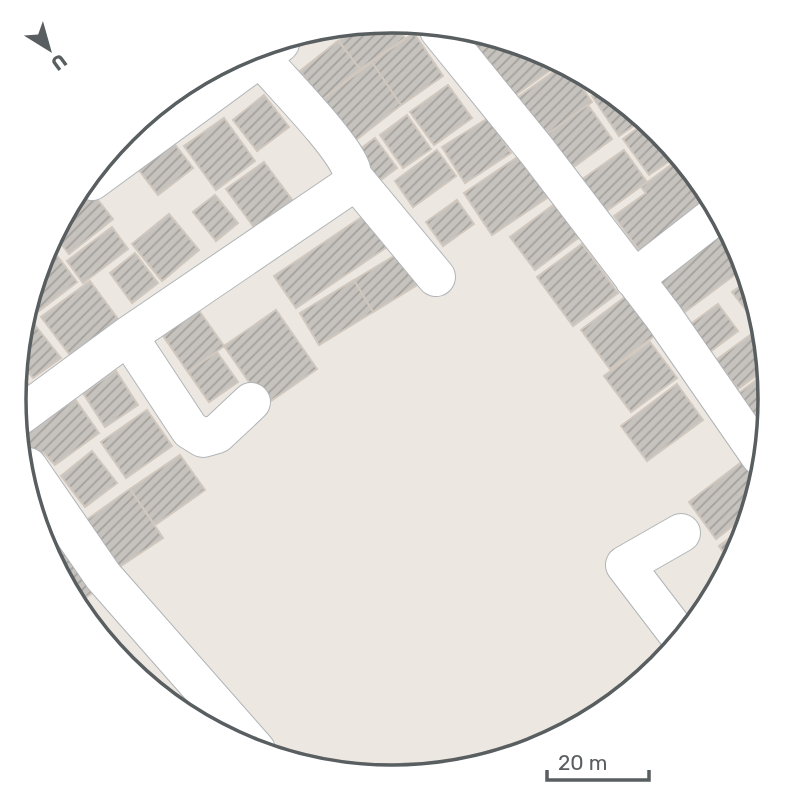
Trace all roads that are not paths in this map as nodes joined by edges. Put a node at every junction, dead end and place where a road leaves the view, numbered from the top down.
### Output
1 (445, 37) edge
2 (272, 53) edge
3 (252, 61) edge
4 (193, 97) edge
5 (111, 165) edge
6 (353, 177) junction
7 (711, 219) edge
8 (436, 277) dead end
9 (634, 279) junction
10 (128, 336) junction
11 (251, 402) dead end
12 (26, 411) edge
13 (756, 449) edge
14 (35, 479) edge
15 (681, 533) dead end
16 (675, 631) edge
17 (239, 731) edge

1 - 9 street
2 - 6 street
3 - 4 street
4 - 5 street
6 - 8 street
6 - 10 street
7 - 9 street
9 - 13 street
10 - 11 street
10 - 12 street
14 - 17 street
15 - 16 street

